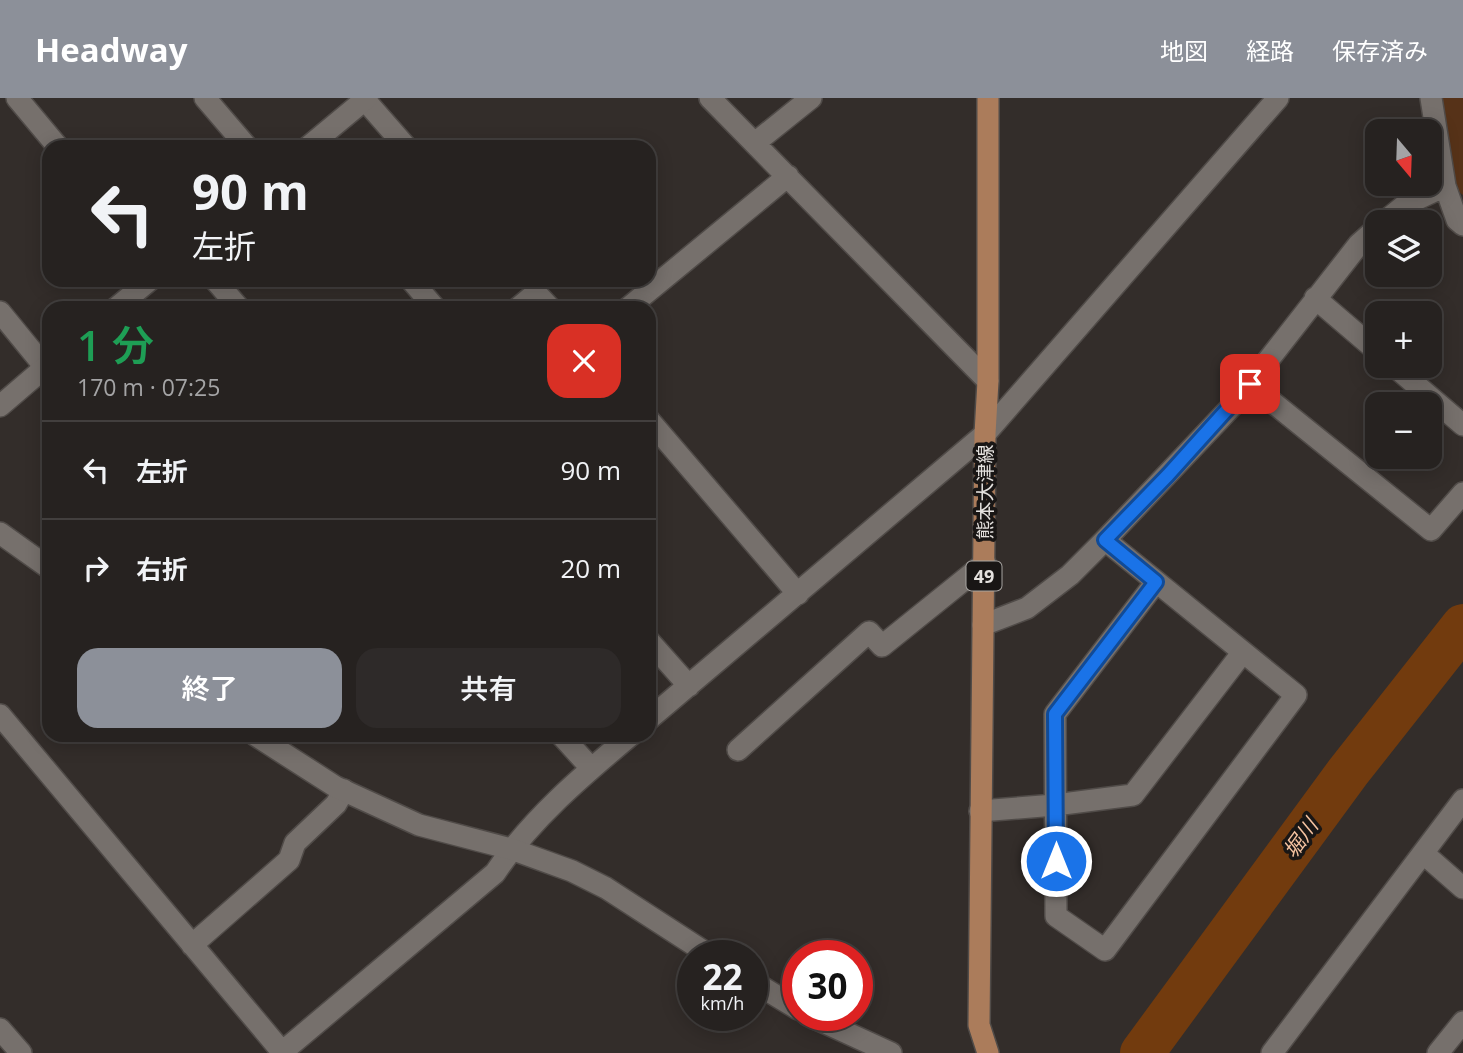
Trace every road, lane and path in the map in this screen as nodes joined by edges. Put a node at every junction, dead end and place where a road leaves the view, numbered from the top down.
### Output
1 (17, 98) edge
2 (205, 98) edge
3 (710, 98) edge
4 (811, 98) edge
5 (988, 98) edge
6 (1278, 98) edge
7 (1431, 98) edge
8 (366, 99) edge
9 (52, 140) edge
10 (241, 140) edge
11 (316, 140) edge
12 (400, 140) edge
13 (755, 144) junction
14 (788, 176) junction
15 (1445, 186) junction
16 (1399, 210) edge
17 (1463, 225) edge
18 (1365, 239) edge
19 (656, 285) edge
20 (142, 287) edge
21 (221, 287) edge
22 (417, 287) edge
23 (653, 287) edge
24 (1315, 298) junction
25 (124, 301) edge
26 (233, 301) edge
27 (429, 301) edge
28 (526, 301) edge
29 (543, 301) edge
30 (636, 301) edge
31 (0, 312) edge
32 (1365, 341) edge
33 (42, 359) edge
34 (42, 369) edge
35 (1408, 378) edge
36 (988, 381) junction
37 (1250, 384) junction
38 (0, 407) edge
39 (1463, 425) edge
40 (656, 428) edge
41 (985, 434) junction
42 (1463, 493) edge
43 (0, 533) edge
44 (1105, 540) junction
45 (42, 563) edge
46 (985, 563) junction
47 (1156, 582) junction
48 (798, 594) junction
49 (983, 625) junction
50 (656, 648) edge
51 (1243, 652) junction
52 (689, 686) junction
53 (656, 713) edge
54 (0, 715) edge
55 (265, 742) edge
56 (567, 742) edge
57 (623, 742) edge
58 (738, 750) dead end
59 (591, 768) junction
60 (344, 790) junction
61 (1463, 800) edge
62 (1055, 805) junction
63 (980, 811) junction
64 (510, 849) junction
65 (1423, 853) junction
66 (1463, 888) edge
67 (686, 940) edge
68 (192, 945) junction
69 (1463, 1022) edge
70 (0, 1029) edge
71 (843, 1031) edge
72 (21, 1053) edge
73 (282, 1053) edge
74 (891, 1053) edge
75 (988, 1053) edge
76 (1272, 1053) edge
77 (1438, 1053) edge

1 - 9 street
2 - 10 street
3 - 13 street
4 - 13 street
5 - 36 main road, 熊本大津線 / 49
6 - 41 street
7 - 15 street
8 - 11 street
8 - 12 street
13 - 14 street
14 - 19 street
14 - 36 street
15 - 16 street
15 - 17 street
18 - 24 street
20 - 25 street
21 - 26 street
22 - 27 street
23 - 30 street
24 - 32 street
24 - 37 street
28 - 29 street
31 - 33 street
34 - 38 street
35 - 39 street
36 - 41 main road, 熊本大津線 / 49
37 - 42 street
37 - 44 street
40 - 48 street
41 - 46 main road, 熊本大津線 / 49
41 - 48 street
43 - 45 street
44 - 47 street
44 - 49 street
46 - 49 main road, 熊本大津線 / 49
46 - 58 street
47 - 51 street
47 - 62 street
48 - 52 street
49 - 63 main road, 熊本大津線 / 49
50 - 52 street
51 - 62 street
51 - 62 street
52 - 53 street
54 - 68 street
55 - 60 street
56 - 59 street
57 - 59 street
59 - 64 street
60 - 64 street
60 - 68 street
61 - 65 street
62 - 63 street
63 - 75 main road, 熊本大津線 / 49
64 - 67 street
64 - 73 street
65 - 66 street
65 - 76 street
68 - 73 street
69 - 77 street
70 - 72 street
71 - 74 street

